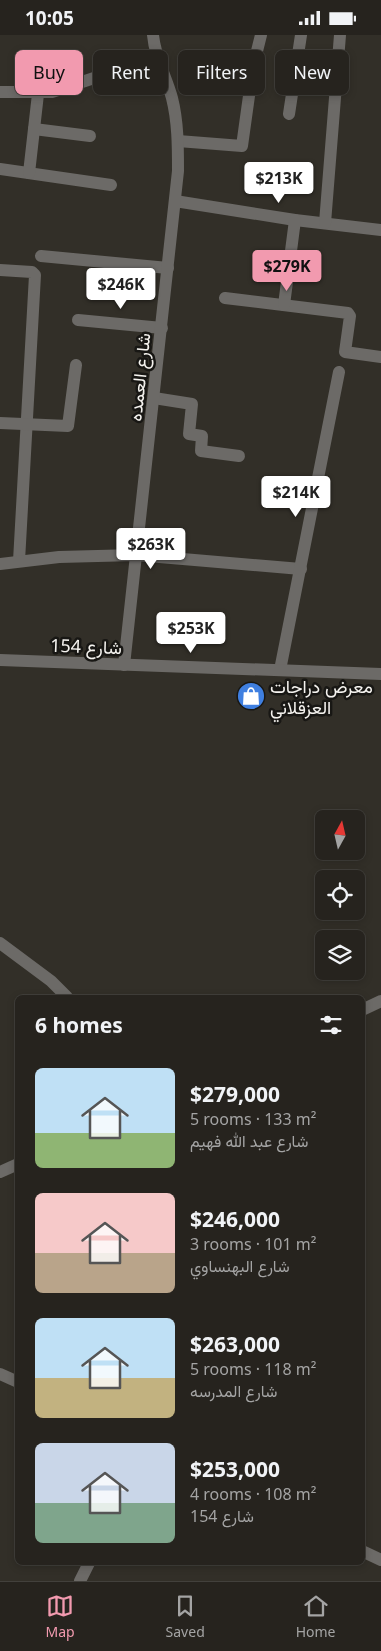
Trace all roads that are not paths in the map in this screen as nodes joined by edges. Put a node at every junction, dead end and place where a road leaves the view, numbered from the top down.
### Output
1 (153, 35) edge
2 (261, 35) edge
3 (301, 35) edge
4 (340, 35) edge
5 (156, 50) edge
6 (168, 86) edge
7 (0, 92) edge
8 (15, 93) edge
9 (38, 95) edge
10 (290, 114) dead end
11 (34, 129) junction
12 (90, 136) dead end
13 (178, 141) junction
14 (0, 169) edge
15 (29, 173) junction
16 (111, 185) dead end
17 (175, 201) junction
18 (295, 220) junction
19 (325, 223) junction
20 (381, 230) edge
21 (42, 256) dead end
22 (168, 268) junction
23 (0, 270) edge
24 (225, 298) dead end
25 (284, 305) junction
26 (78, 320) dead end
27 (162, 328) junction
28 (381, 357) edge
29 (76, 365) dead end
30 (339, 371) dead end
31 (154, 398) junction
32 (0, 423) edge
33 (27, 425) junction
34 (239, 456) dead end
35 (136, 555) junction
36 (20, 561) junction
37 (0, 564) edge
38 (300, 569) junction
39 (0, 660) edge
40 (124, 665) junction
41 (280, 670) junction
42 (381, 674) edge
43 (0, 943) edge
44 (65, 995) edge
45 (381, 1001) edge
46 (365, 1009) edge
47 (15, 1165) edge
48 (0, 1172) edge
49 (0, 1374) edge
50 (15, 1381) edge
51 (365, 1552) edge
52 (381, 1560) edge
53 (88, 1565) edge
54 (80, 1581) edge

1 - 5 street, شارع العمده
2 - 13 street
3 - 10 street
4 - 19 street
6 - 13 street, شارع العمده
7 - 8 street
9 - 11 street
11 - 12 street
11 - 15 street
13 - 17 street, شارع العمده
14 - 15 street
15 - 16 street
17 - 18 street
17 - 22 street, شارع العمده
18 - 19 street
18 - 25 street
19 - 20 street
21 - 22 street
22 - 27 street, شارع العمده
23 - 33 street
24 - 25 street
25 - 28 street
26 - 27 street
27 - 31 street, شارع العمده
29 - 33 street
30 - 38 street
31 - 34 street
31 - 35 street, شارع العمده
32 - 33 street
33 - 36 street
35 - 36 street
35 - 38 street
35 - 40 street, شارع العمده
36 - 37 street
38 - 41 street
39 - 40 street, شارع 154
40 - 41 street, شارع 154
41 - 42 street, شارع 154
43 - 44 street
45 - 46 street
47 - 48 street
49 - 50 street
51 - 52 street
53 - 54 street

